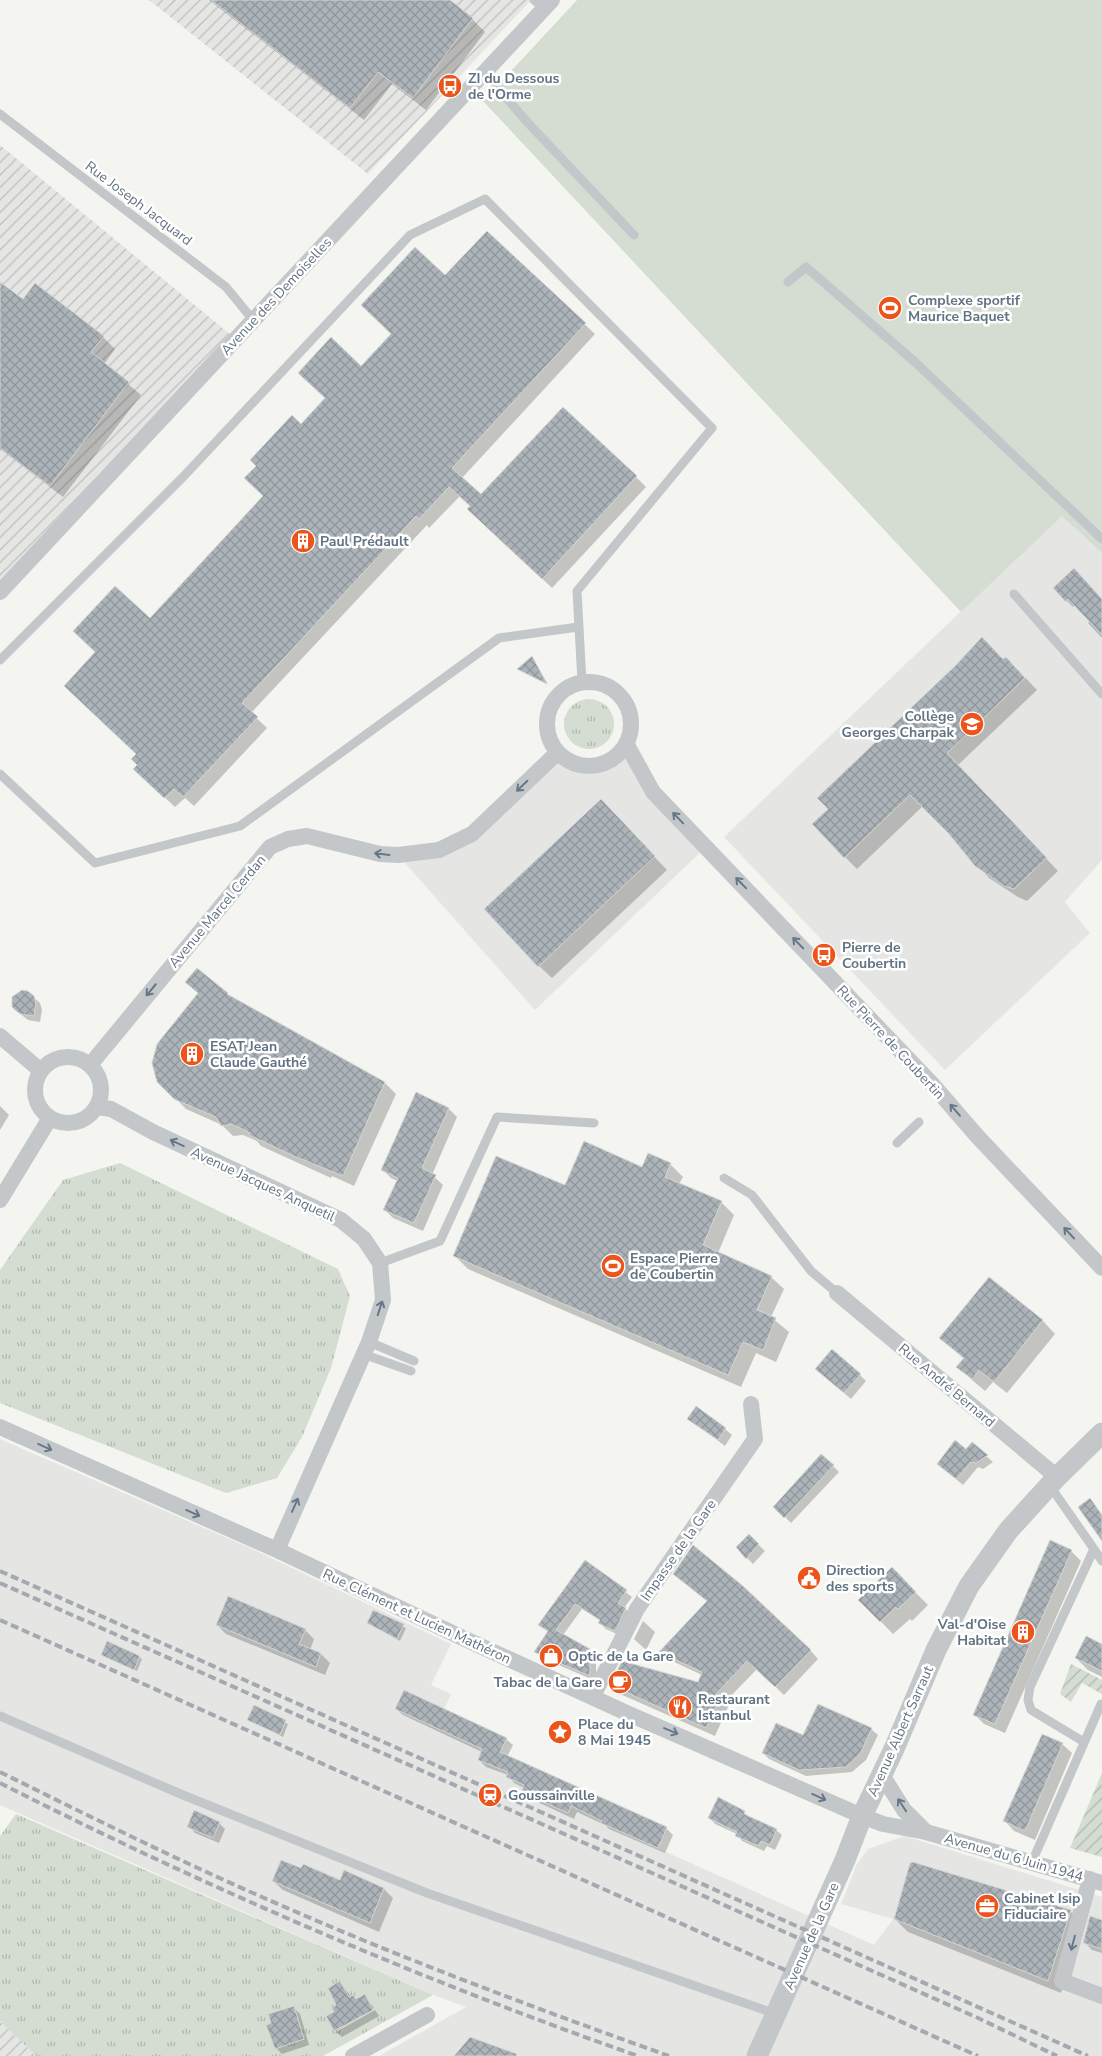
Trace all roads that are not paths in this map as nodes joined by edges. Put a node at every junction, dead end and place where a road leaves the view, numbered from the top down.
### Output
1 (543, 3) edge
2 (484, 72) junction
3 (0, 114) edge
4 (634, 235) dead end
5 (788, 282) dead end
6 (253, 320) junction
7 (1102, 538) edge
8 (0, 592) edge
9 (1014, 594) dead end
10 (578, 628) junction
11 (0, 660) edge
12 (582, 682) junction
13 (1102, 694) edge
14 (626, 745) junction
15 (557, 753) junction
16 (0, 774) edge
17 (0, 1036) edge
18 (90, 1065) junction
19 (41, 1071) junction
20 (97, 1107) junction
21 (50, 1118) junction
22 (919, 1122) dead end
23 (594, 1123) dead end
24 (897, 1143) dead end
25 (724, 1178) dead end
26 (0, 1200) edge
27 (380, 1263) junction
28 (1102, 1268) edge
29 (837, 1293) joint
30 (366, 1348) junction
31 (414, 1361) dead end
32 (411, 1371) dead end
33 (751, 1404) dead end
34 (0, 1427) edge
35 (1102, 1433) edge
36 (1054, 1481) junction
37 (1094, 1549) junction
38 (277, 1550) junction
39 (1102, 1560) edge
40 (593, 1696) junction
41 (1102, 1704) edge
42 (0, 1716) edge
43 (1084, 1742) junction
44 (882, 1775) junction
45 (862, 1816) junction
46 (926, 1832) junction
47 (1032, 1862) junction
48 (1096, 1881) edge
49 (1102, 1996) edge
50 (776, 2014) junction
51 (427, 2015) dead end
52 (353, 2056) edge
53 (757, 2056) edge

1 - 2 street, Avenue des Demoiselles
2 - 4 lane
2 - 6 street, Avenue des Demoiselles
3 - 6 lane, Rue Joseph Jacquard
5 - 7 lane
6 - 8 street, Avenue des Demoiselles
9 - 13 lane
10 - 11 lane
10 - 12 lane
10 - 16 lane
12 - 14 street
12 - 15 street
14 - 15 street
28 -> 14 street, Rue Pierre de Coubertin
15 -> 18 street, Avenue Marcel Cerdan
17 - 19 street
18 - 19 street
18 - 20 street
19 - 21 street
20 - 21 street
27 -> 20 street, Avenue Jacques Anquetil
21 - 26 street
22 - 24 lane
23 - 27 lane
25 - 29 lane
30 -> 27 street, Avenue Jacques Anquetil
29 - 36 street, Rue André Bernard
30 - 31 lane
30 - 32 lane
38 -> 30 street, Avenue Jacques Anquetil
33 - 40 street, Impasse de la Gare
34 -> 38 street, Rue Clément et Lucien Mathéron
35 - 36 street, Avenue Albert Sarraut
36 - 37 lane
36 - 44 street, Avenue Albert Sarraut
37 - 39 lane
37 - 43 lane
38 - 40 street, Rue Clément et Lucien Mathéron
40 -> 45 street, Rue Clément et Lucien Mathéron
41 - 43 lane
42 - 50 lane
43 - 47 lane
44 - 45 street, Avenue Albert Sarraut
46 -> 44 street, Avenue du 6 Juin 1944
45 - 46 street, Avenue du 6 Juin 1944
45 - 50 street, Avenue de la Gare
46 - 47 street, Avenue du 6 Juin 1944
47 - 48 street, Avenue du 6 Juin 1944
48 -> 49 street
50 - 53 street, Avenue de la Gare
51 - 52 street

